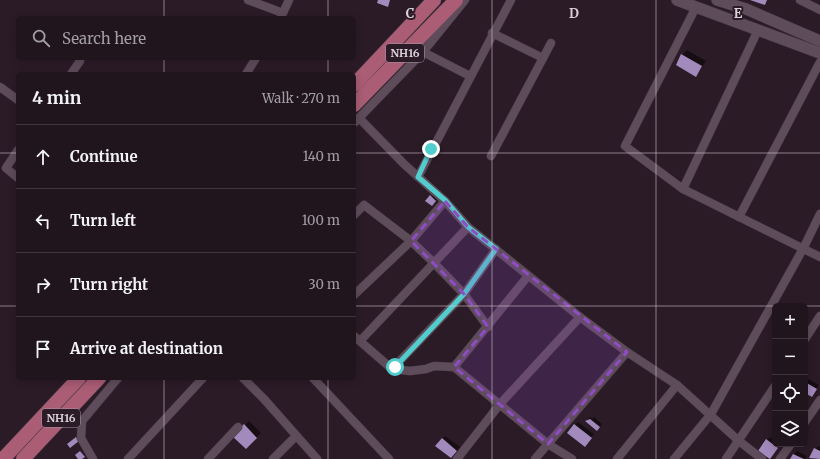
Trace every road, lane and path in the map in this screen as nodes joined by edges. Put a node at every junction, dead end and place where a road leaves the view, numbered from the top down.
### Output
1 (248, 0) edge
2 (289, 0) edge
3 (434, 0) edge
4 (456, 0) edge
5 (465, 0) edge
6 (511, 0) edge
7 (677, 0) edge
8 (717, 0) edge
9 (800, 0) edge
10 (696, 7) junction
11 (820, 10) edge
12 (282, 16) edge
13 (758, 30) junction
14 (492, 33) junction
15 (820, 41) edge
16 (551, 43) dead end
17 (423, 52) junction
18 (820, 53) edge
19 (543, 58) junction
20 (255, 60) edge
21 (80, 61) dead end
22 (820, 62) edge
23 (72, 72) edge
24 (247, 72) edge
25 (470, 76) junction
26 (356, 83) edge
27 (0, 87) edge
28 (16, 99) edge
29 (356, 115) edge
30 (16, 153) edge
31 (491, 156) dead end
32 (16, 176) edge
33 (418, 177) junction
34 (683, 189) junction
35 (446, 201) junction
36 (356, 213) edge
37 (820, 214) edge
38 (739, 218) junction
39 (468, 227) junction
40 (411, 240) junction
41 (804, 247) junction
42 (496, 249) junction
43 (820, 257) edge
44 (433, 262) junction
45 (528, 276) junction
46 (356, 293) edge
47 (464, 294) junction
48 (820, 316) edge
49 (580, 317) junction
50 (488, 327) junction
51 (808, 334) edge
52 (357, 339) edge
53 (627, 352) junction
54 (454, 367) junction
55 (392, 369) junction
56 (77, 380) edge
57 (97, 380) edge
58 (116, 380) edge
59 (201, 380) edge
60 (248, 380) edge
61 (315, 380) edge
62 (677, 385) junction
63 (772, 391) edge
64 (820, 400) edge
65 (500, 404) junction
66 (711, 414) junction
67 (808, 418) edge
68 (238, 427) dead end
69 (296, 437) junction
70 (739, 441) junction
71 (548, 444) junction
72 (788, 447) edge
73 (3, 459) edge
74 (23, 459) edge
75 (93, 459) edge
76 (128, 459) edge
77 (208, 459) edge
78 (273, 459) edge
79 (317, 459) edge
80 (389, 459) edge
81 (457, 459) edge
82 (534, 459) edge
83 (572, 459) edge
84 (617, 459) edge
85 (674, 459) edge
86 (726, 459) edge
87 (762, 459) edge
88 (780, 459) edge

1 - 12 street
2 - 12 street
3 - 26 highway, NH16
4 - 29 highway, NH16
5 - 17 street
6 - 14 street
7 - 10 street
8 - 15 street
9 - 11 street
10 - 13 street
10 - 34 street
13 - 18 street
13 - 34 street
14 - 19 street
14 - 25 street
16 - 19 street
17 - 25 street
17 - 29 street
19 - 31 street
20 - 24 street
21 - 23 street
22 - 38 street
25 - 33 street
27 - 28 street
29 - 33 street
30 - 32 street
33 - 35 street
34 - 38 street
35 - 39 street
35 - 40 street
36 - 40 street
37 - 41 street
38 - 41 street
39 - 42 street
39 - 44 street
40 - 44 street
40 - 46 street
41 - 43 street
41 - 66 street
42 - 45 street
42 - 47 street
44 - 47 street
44 - 52 street
45 - 49 street
45 - 50 street
47 - 50 street
47 - 55 street
48 - 51 street
49 - 53 street
49 - 65 street
50 - 54 street
52 - 55 street
53 - 62 street
53 - 71 street
54 - 55 street
54 - 65 street
56 - 73 highway, NH16
57 - 74 highway, NH16
58 - 75 street
59 - 76 street
60 - 69 street
61 - 80 street
62 - 66 street
62 - 84 street
63 - 70 street
64 - 67 street
65 - 71 street
65 - 81 street
66 - 70 street
66 - 85 street
68 - 77 street
69 - 78 street
69 - 79 street
70 - 86 street
70 - 87 street
71 - 82 street
71 - 83 street
72 - 88 street

